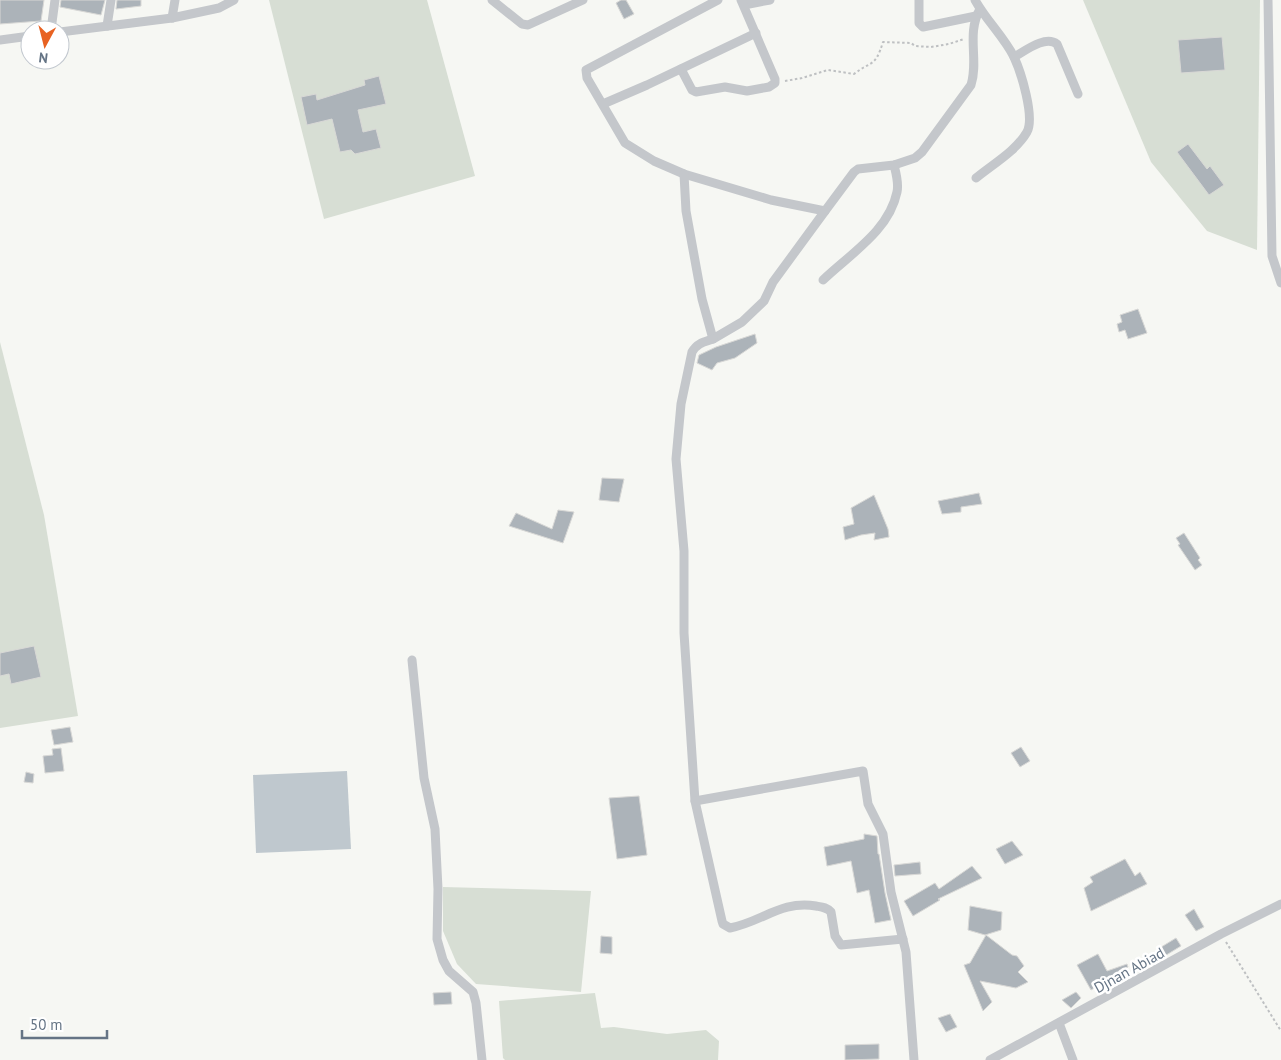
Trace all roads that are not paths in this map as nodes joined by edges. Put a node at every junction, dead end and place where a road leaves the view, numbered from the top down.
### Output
1 (55, 0) edge
2 (111, 0) edge
3 (175, 0) edge
4 (234, 0) edge
5 (492, 0) edge
6 (583, 0) edge
7 (718, 0) edge
8 (770, 0) edge
9 (919, 0) edge
10 (976, 0) edge
11 (1268, 0) edge
12 (743, 3) edge
13 (978, 12) junction
14 (172, 18) junction
15 (52, 20) edge
16 (107, 26) junction
17 (70, 31) edge
18 (756, 33) junction
19 (20, 37) edge
20 (0, 40) edge
21 (1014, 57) junction
22 (681, 69) junction
23 (1078, 94) dead end
24 (603, 104) junction
25 (894, 165) junction
26 (684, 174) junction
27 (976, 178) dead end
28 (825, 212) junction
29 (823, 280) dead end
30 (1281, 283) edge
31 (713, 339) junction
32 (412, 660) dead end
33 (695, 801) junction
34 (1281, 904) edge
35 (903, 938) junction
36 (1059, 1023) junction
37 (482, 1060) edge
38 (914, 1060) edge
39 (990, 1060) edge
40 (1072, 1060) edge

1 - 15 street
2 - 16 street
3 - 14 street
4 - 14 street
5 - 6 street
7 - 24 street
8 - 12 street
9 - 13 street
10 - 13 street
11 - 30 street
12 - 18 street
13 - 21 street
13 - 25 street
14 - 16 street
16 - 17 street
18 - 22 street
18 - 22 street
19 - 20 street
21 - 23 street
21 - 27 street
22 - 24 street
24 - 26 street
25 - 28 street
25 - 29 street
26 - 28 street
26 - 31 street
28 - 31 street
31 - 33 street
32 - 37 street
33 - 35 street
33 - 35 street
34 - 36 street, Djnan Abiad
35 - 38 street
36 - 39 street, Djnan Abiad
36 - 40 street

